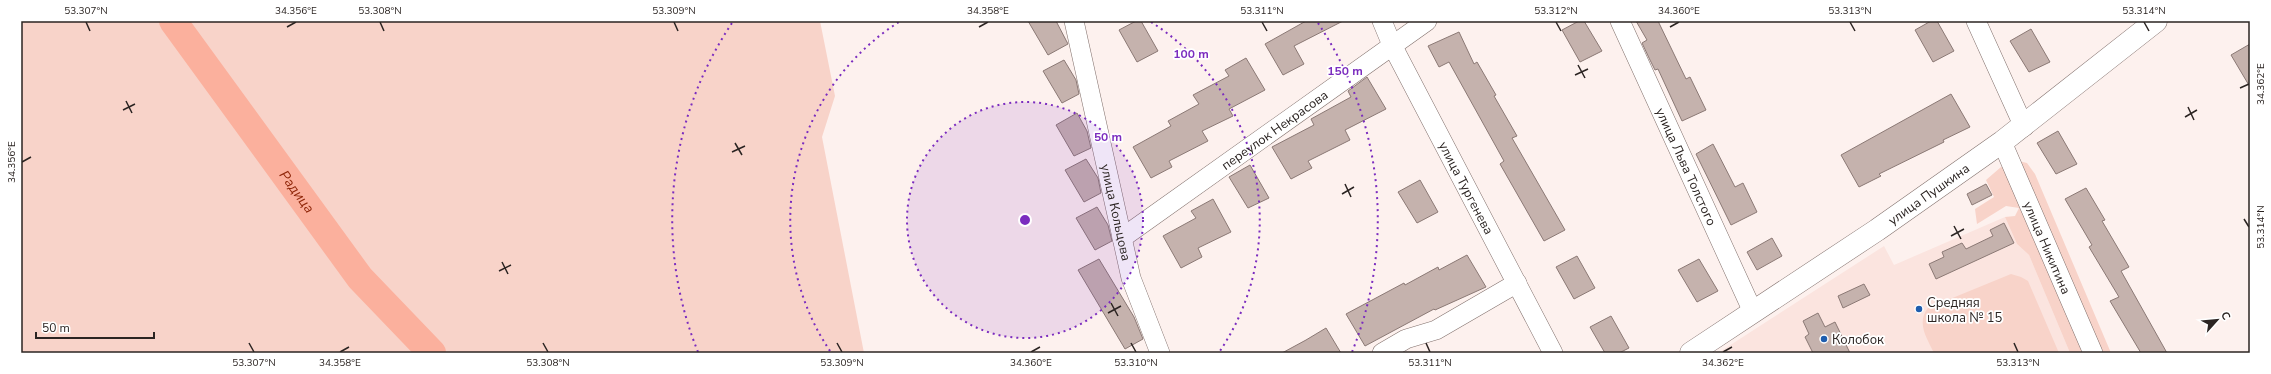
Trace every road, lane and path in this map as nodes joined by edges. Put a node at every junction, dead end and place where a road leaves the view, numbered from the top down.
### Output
1 (1074, 21) edge
2 (1382, 21) edge
3 (1427, 21) edge
4 (1620, 21) edge
5 (1976, 21) edge
6 (2156, 21) edge
7 (1392, 45) junction
8 (2024, 127) junction
9 (2002, 142) junction
10 (1122, 238) junction
11 (1517, 283) junction
12 (1753, 312) junction
13 (1160, 353) edge
14 (1382, 353) edge
15 (1553, 353) edge
16 (1691, 353) edge
17 (2093, 353) edge

1 - 10 street, улица Кольцова
2 - 7 street, улица Тургенева
3 - 7 street, переулок Некрасова
4 - 12 street, улица Льва Толстого
5 - 8 street
6 - 8 street, улица Пушкина
7 - 10 street, переулок Некрасова
7 - 11 street, улица Тургенева
8 - 9 street, улица Пушкина
9 - 12 street, улица Пушкина
9 - 17 street, улица Никитина
10 - 13 street, улица Кольцова
11 - 14 street
11 - 15 street, улица Тургенева
12 - 16 street, улица Пушкина

